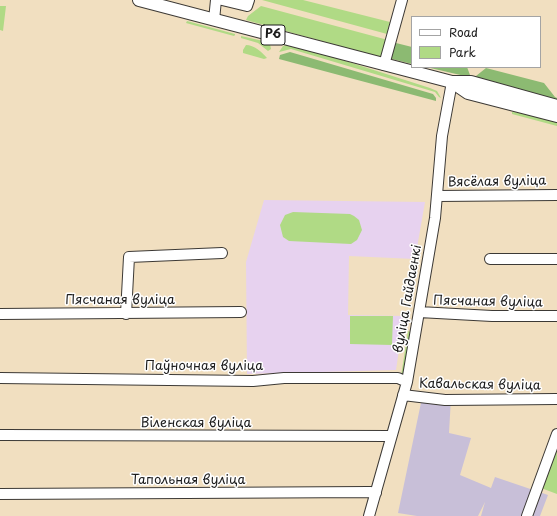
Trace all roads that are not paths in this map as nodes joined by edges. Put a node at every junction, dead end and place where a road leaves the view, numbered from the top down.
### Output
1 (139, 0) edge
2 (216, 0) edge
3 (222, 0) edge
4 (249, 0) edge
5 (402, 0) edge
6 (214, 20) junction
7 (384, 65) junction
8 (452, 82) junction
9 (557, 106) edge
10 (557, 116) edge
11 (557, 195) edge
12 (437, 196) junction
13 (222, 253) dead end
14 (490, 259) dead end
15 (557, 259) edge
16 (241, 312) dead end
17 (418, 312) junction
18 (0, 314) edge
19 (126, 314) junction
20 (557, 316) edge
21 (0, 378) edge
22 (407, 382) junction
23 (403, 395) junction
24 (557, 399) edge
25 (557, 434) edge
26 (0, 435) edge
27 (392, 436) junction
28 (376, 493) junction
29 (0, 494) edge
30 (369, 516) edge
31 (527, 516) edge

1 - 6 main road, Р6
2 - 6 street
3 - 4 street
5 - 7 street
6 - 7 main road, Р6
7 - 8 main road, Р6
8 - 9 main road, Р6
8 - 10 main road, Р6
8 - 12 street, вуліца Гайдаенкі
11 - 12 street, Вясёлая вуліца
12 - 17 street, вуліца Гайдаенкі
13 - 19 street
14 - 15 street
16 - 19 street, Пясчаная вуліца
17 - 20 street, Пясчаная вуліца
17 - 22 street, вуліца Гайдаенкі
18 - 19 street, Пясчаная вуліца
21 - 22 street, Паўночная вуліца
22 - 23 street, вуліца Гайдаенкі
23 - 24 street, Кавальская вуліца
23 - 27 street, вуліца Гайдаенкі
25 - 31 street
26 - 27 street, Віленская вуліца
27 - 28 street, вуліца Гайдаенкі
28 - 29 street, Тапольная вуліца
28 - 30 street, вуліца Гайдаенкі

